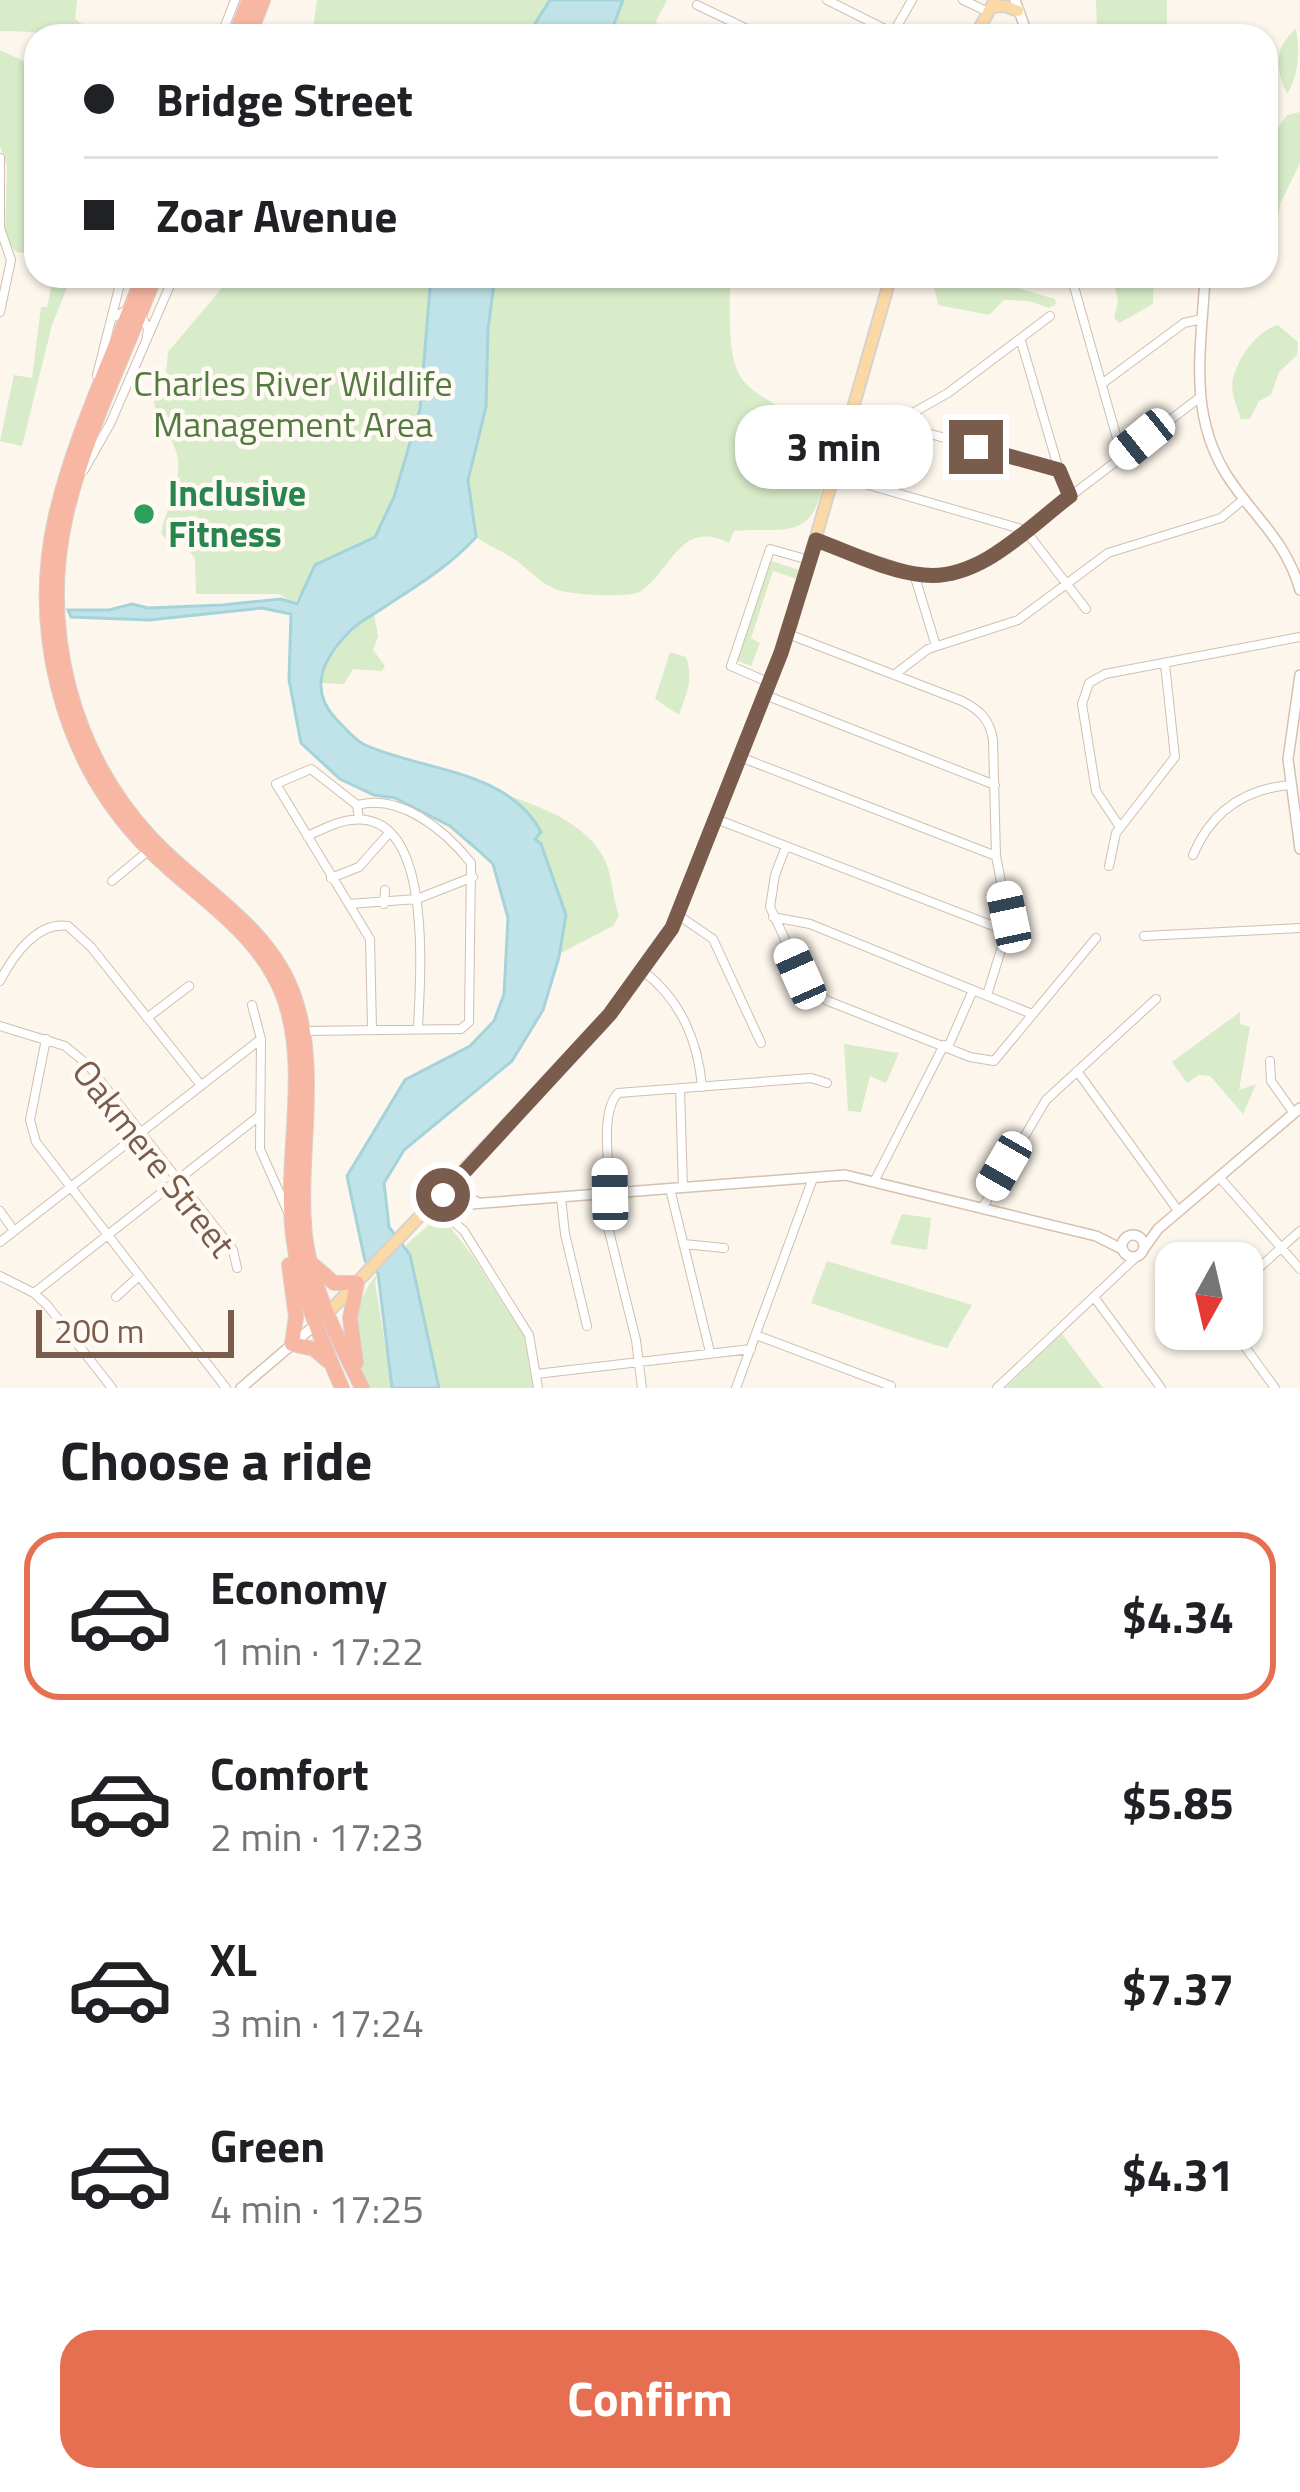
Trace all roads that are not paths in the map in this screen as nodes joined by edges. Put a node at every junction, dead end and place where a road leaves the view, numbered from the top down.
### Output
1 (827, 0) edge
2 (963, 0) edge
3 (697, 4) dead end
4 (1017, 5) edge
5 (991, 6) edge
6 (738, 24) edge
7 (873, 24) edge
8 (0, 158) edge
9 (0, 228) edge
10 (121, 288) edge
11 (136, 288) edge
12 (142, 288) edge
13 (147, 288) edge
14 (166, 288) edge
15 (169, 288) edge
16 (888, 288) edge
17 (1074, 288) edge
18 (1203, 288) edge
19 (142, 295) junction
20 (0, 312) edge
21 (135, 312) junction
22 (1050, 316) dead end
23 (1202, 319) junction
24 (107, 329) junction
25 (1021, 341) junction
26 (146, 345) junction
27 (1102, 383) junction
28 (1199, 398) junction
29 (853, 412) junction
30 (89, 418) junction
31 (894, 424) junction
32 (1122, 456) junction
33 (1059, 470) junction
34 (834, 475) junction
35 (75, 486) junction
36 (1070, 496) junction
37 (1244, 499) junction
38 (1025, 530) junction
39 (816, 540) junction
40 (810, 560) junction
41 (914, 574) junction
42 (1066, 582) junction
43 (1300, 590) edge
44 (1087, 609) dead end
45 (788, 634) junction
46 (1300, 637) edge
47 (937, 646) junction
48 (1165, 664) junction
49 (895, 675) junction
50 (1300, 675) edge
51 (767, 689) junction
52 (1294, 751) edge
53 (740, 758) junction
54 (995, 785) junction
55 (1290, 785) junction
56 (357, 805) junction
57 (359, 819) junction
58 (716, 819) junction
59 (1120, 827) junction
60 (389, 832) junction
61 (306, 837) junction
62 (786, 846) junction
63 (1300, 849) edge
64 (149, 850) junction
65 (1193, 855) dead end
66 (997, 856) junction
67 (1108, 866) dead end
68 (473, 877) junction
69 (331, 878) junction
70 (112, 881) dead end
71 (385, 890) dead end
72 (417, 899) junction
73 (349, 904) junction
74 (384, 904) junction
75 (679, 915) junction
76 (773, 917) junction
77 (1300, 928) edge
78 (1009, 932) junction
79 (1144, 935) dead end
80 (1096, 938) dead end
81 (643, 971) junction
82 (0, 981) edge
83 (189, 986) dead end
84 (973, 990) junction
85 (987, 995) junction
86 (1156, 999) dead end
87 (252, 1005) dead end
88 (1032, 1014) junction
89 (147, 1018) junction
90 (0, 1025) edge
91 (372, 1028) junction
92 (418, 1028) junction
93 (302, 1032) junction
94 (46, 1039) junction
95 (261, 1040) junction
96 (761, 1043) dead end
97 (946, 1046) junction
98 (1270, 1060) dead end
99 (1077, 1072) junction
100 (827, 1083) dead end
101 (200, 1084) junction
102 (702, 1087) junction
103 (680, 1088) junction
104 (1298, 1107) edge
105 (260, 1116) junction
106 (139, 1130) junction
107 (291, 1166) junction
108 (270, 1176) junction
109 (813, 1178) junction
110 (1220, 1178) junction
111 (177, 1179) junction
112 (875, 1180) junction
113 (452, 1186) junction
114 (69, 1187) junction
115 (683, 1188) junction
116 (670, 1189) junction
117 (605, 1194) junction
118 (561, 1198) junction
119 (484, 1203) junction
120 (468, 1205) junction
121 (982, 1207) junction
122 (0, 1210) edge
123 (428, 1211) junction
124 (1179, 1212) junction
125 (291, 1217) junction
126 (1158, 1229) junction
127 (14, 1231) junction
128 (464, 1231) junction
129 (1300, 1231) edge
130 (106, 1234) junction
131 (1096, 1237) junction
132 (1132, 1237) junction
133 (0, 1242) edge
134 (684, 1244) junction
135 (1283, 1247) junction
136 (724, 1248) dead end
137 (1131, 1253) junction
138 (310, 1262) junction
139 (1263, 1265) edge
140 (237, 1268) dead end
141 (1300, 1269) edge
142 (0, 1276) edge
143 (139, 1276) junction
144 (357, 1283) junction
145 (34, 1293) junction
146 (116, 1297) dead end
147 (1094, 1297) junction
148 (321, 1319) junction
149 (587, 1326) dead end
150 (756, 1335) junction
151 (292, 1344) junction
152 (751, 1349) junction
153 (1247, 1350) edge
154 (710, 1352) junction
155 (640, 1361) junction
156 (334, 1368) junction
157 (536, 1374) junction
158 (360, 1384) edge
159 (890, 1386) edge
160 (112, 1388) edge
161 (226, 1388) edge
162 (241, 1388) edge
163 (342, 1388) edge
164 (538, 1388) edge
165 (642, 1388) edge
166 (736, 1388) edge
167 (997, 1388) edge
168 (1161, 1388) edge
169 (1275, 1388) edge

1 - 7 street
2 - 5 street
3 - 6 street
4 - 5 main road
8 - 9 street
9 - 20 street
10 - 24 street
11 - 19 street
12 - 19 highway
13 - 19 highway
14 - 19 street
15 - 26 street
16 - 29 main road
17 - 27 street
18 - 23 main road
19 - 21 highway
21 - 24 street
21 - 26 street
21 - 30 highway
21 - 35 highway
22 - 25 street
23 - 27 street
23 - 28 main road
24 - 30 street
25 - 31 street
25 - 33 street
26 - 35 street
27 - 32 street
28 - 32 street
28 - 37 main road
29 - 31 street
29 - 34 main road
30 - 64 highway
31 - 33 street
32 - 36 street
33 - 36 street
34 - 38 street
34 - 39 main road
35 - 93 highway
36 - 38 street
37 - 42 street
37 - 43 main road
38 - 41 street
38 - 42 street
39 - 40 main road
39 - 41 street
40 - 45 main road
40 - 51 street
41 - 47 street
42 - 44 street
42 - 47 street
45 - 49 street
45 - 51 main road
46 - 48 street
47 - 49 street
48 - 59 street
48 - 59 street
49 - 54 street
50 - 52 main road
51 - 53 main road
51 - 54 street
52 - 55 main road
53 - 58 main road
53 - 66 street
54 - 66 street
55 - 63 main road
55 - 65 street
56 - 57 street
56 - 61 street
56 - 68 street
57 - 60 street
57 - 61 street
58 - 62 street
58 - 75 main road
59 - 67 street
60 - 69 street
60 - 72 street
61 - 69 street
62 - 76 street
62 - 78 street
64 - 70 street
64 - 107 highway
66 - 78 street
68 - 72 street
68 - 92 street
69 - 73 street
71 - 74 street
72 - 74 street
72 - 92 street
73 - 74 street
73 - 91 street
75 - 81 main road
75 - 96 street
76 - 84 street
76 - 97 street
77 - 79 street
78 - 85 street
80 - 88 street
81 - 102 street
81 - 113 main road
82 - 89 street
83 - 89 street
84 - 85 street
84 - 97 street
85 - 88 street
86 - 99 street
87 - 95 street
88 - 97 street
89 - 101 street
90 - 94 street, Oakmere Street
91 - 92 street
91 - 93 street
93 - 138 highway
94 - 106 street, Oakmere Street
94 - 114 street
95 - 101 street
95 - 105 street
97 - 112 street
98 - 104 street
99 - 121 street
99 - 124 street
100 - 102 street
101 - 106 street
102 - 103 street
103 - 115 street
103 - 117 street
104 - 110 main road
105 - 108 street
105 - 111 street
106 - 111 street, Oakmere Street
106 - 114 street
107 - 108 street
107 - 125 highway
108 - 125 street
109 - 112 main road
109 - 115 main road
109 - 150 street
110 - 124 main road
110 - 135 street
111 - 130 street
111 - 140 street, Oakmere Street
112 - 121 main road
113 - 119 main road
113 - 123 main road
114 - 127 street
114 - 130 street
115 - 116 main road
116 - 117 main road
116 - 134 street
117 - 118 main road
117 - 155 street
118 - 119 main road
118 - 149 street
119 - 120 main road
120 - 123 main road
120 - 128 street
121 - 131 main road
122 - 127 street
123 - 128 street
123 - 144 main road
124 - 126 main road
125 - 148 highway
125 - 151 highway
126 - 132 main road
126 - 137 main road
127 - 133 street
128 - 157 street
129 - 135 street
130 - 143 street
130 - 145 street
131 - 132 main road
131 - 137 main road
132 - 137 main road
132 - 137 main road
134 - 136 street
134 - 154 street
135 - 139 street
135 - 141 street
137 - 147 street
138 - 144 highway
138 - 148 highway
142 - 145 street
143 - 146 street
143 - 161 street
144 - 148 main road
144 - 158 highway
145 - 160 street
147 - 167 street
147 - 168 street
148 - 151 main road
148 - 156 highway
148 - 158 highway
150 - 152 street
150 - 159 street
151 - 156 highway
151 - 162 main road
152 - 154 street
152 - 166 street
153 - 169 street
154 - 155 street
155 - 157 street
155 - 165 street
156 - 163 highway
157 - 164 street

